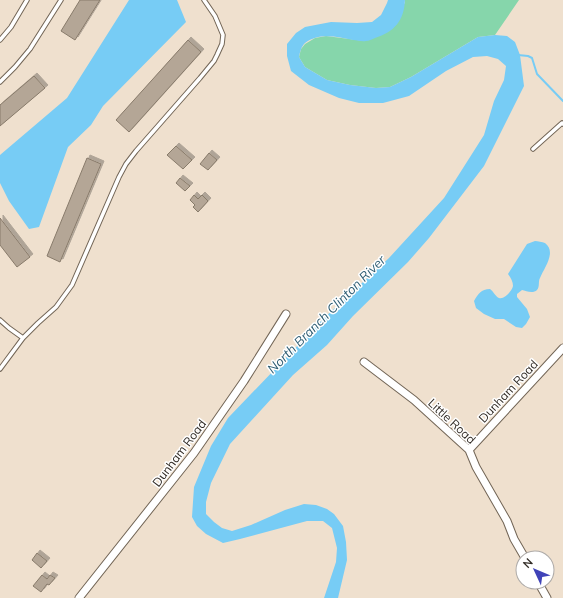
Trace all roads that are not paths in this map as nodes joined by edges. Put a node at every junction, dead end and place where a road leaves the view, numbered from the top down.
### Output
1 (27, 0) edge
2 (61, 0) edge
3 (204, 0) edge
4 (0, 40) edge
5 (0, 82) edge
6 (563, 124) edge
7 (533, 149) dead end
8 (286, 314) dead end
9 (0, 320) edge
10 (23, 338) junction
11 (563, 348) edge
12 (364, 362) dead end
13 (0, 368) edge
14 (469, 450) junction
15 (520, 550) edge
16 (79, 598) edge

1 - 4 lane
2 - 5 lane
3 - 10 lane
6 - 7 lane
8 - 16 street, Dunham Road
9 - 10 lane
10 - 13 lane
11 - 14 street, Dunham Road
12 - 14 street, Little Road
14 - 15 street, Little Road

